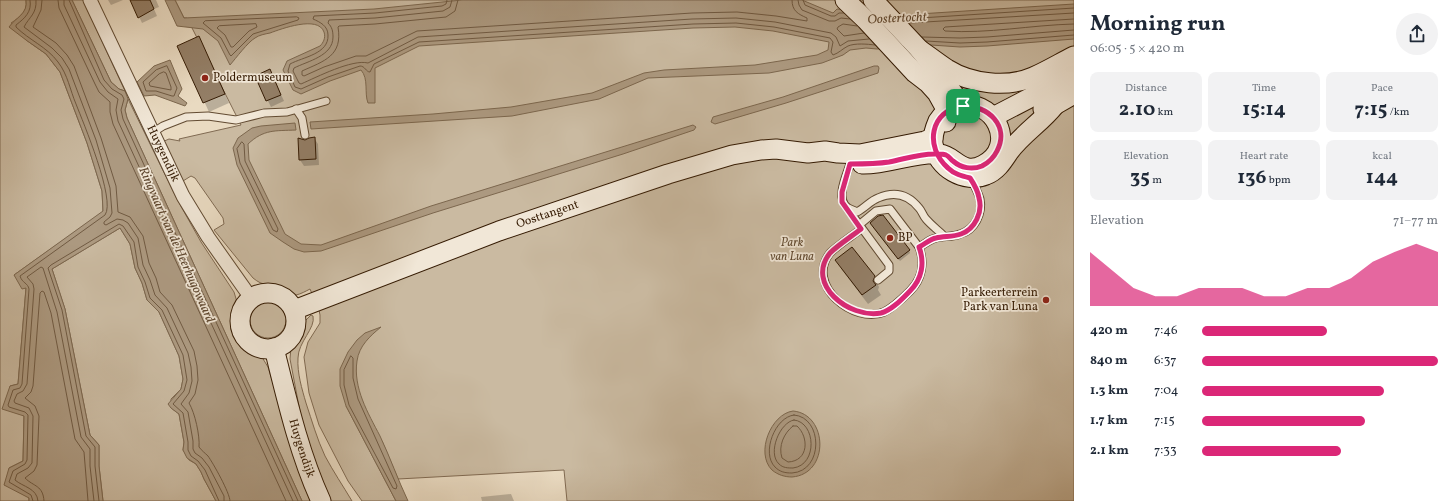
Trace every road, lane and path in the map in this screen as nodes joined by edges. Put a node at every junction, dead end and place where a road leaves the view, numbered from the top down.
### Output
1 (90, 0) edge
2 (874, 1) edge
3 (848, 2) edge
4 (920, 50) junction
5 (1074, 56) edge
6 (1074, 75) edge
7 (1074, 94) edge
8 (326, 101) dead end
9 (296, 109) junction
10 (950, 111) junction
11 (993, 117) junction
12 (152, 133) junction
13 (305, 136) dead end
14 (939, 149) junction
15 (1004, 150) junction
16 (808, 153) junction
17 (850, 164) junction
18 (970, 178) junction
19 (847, 208) junction
20 (860, 227) junction
21 (944, 236) junction
22 (919, 247) junction
23 (878, 280) dead end
24 (251, 298) junction
25 (294, 310) junction
26 (274, 348) junction
27 (321, 501) edge

1 - 12 street, Huygendijk
2 - 4 main road
3 - 10 main road
4 - 5 main road
4 - 10 main road
6 - 11 main road
7 - 15 main road
8 - 9 lane
9 - 12 lane
9 - 13 lane
10 - 11 main road
10 - 14 main road
11 - 15 main road
12 - 24 street, Huygendijk
14 - 15 main road
14 - 16 main road, Oosttangent
14 - 17 main road, Oosttangent
14 - 18 main road
15 - 18 main road
16 - 17 main road, Oosttangent
16 - 25 main road, Oosttangent
17 - 19 lane
18 - 21 lane
19 - 20 lane
19 - 21 lane
20 - 22 lane
20 - 22 lane
20 - 23 lane
21 - 22 lane
24 - 25 main road
24 - 26 main road
25 - 26 main road
26 - 27 main road, Huygendijk

